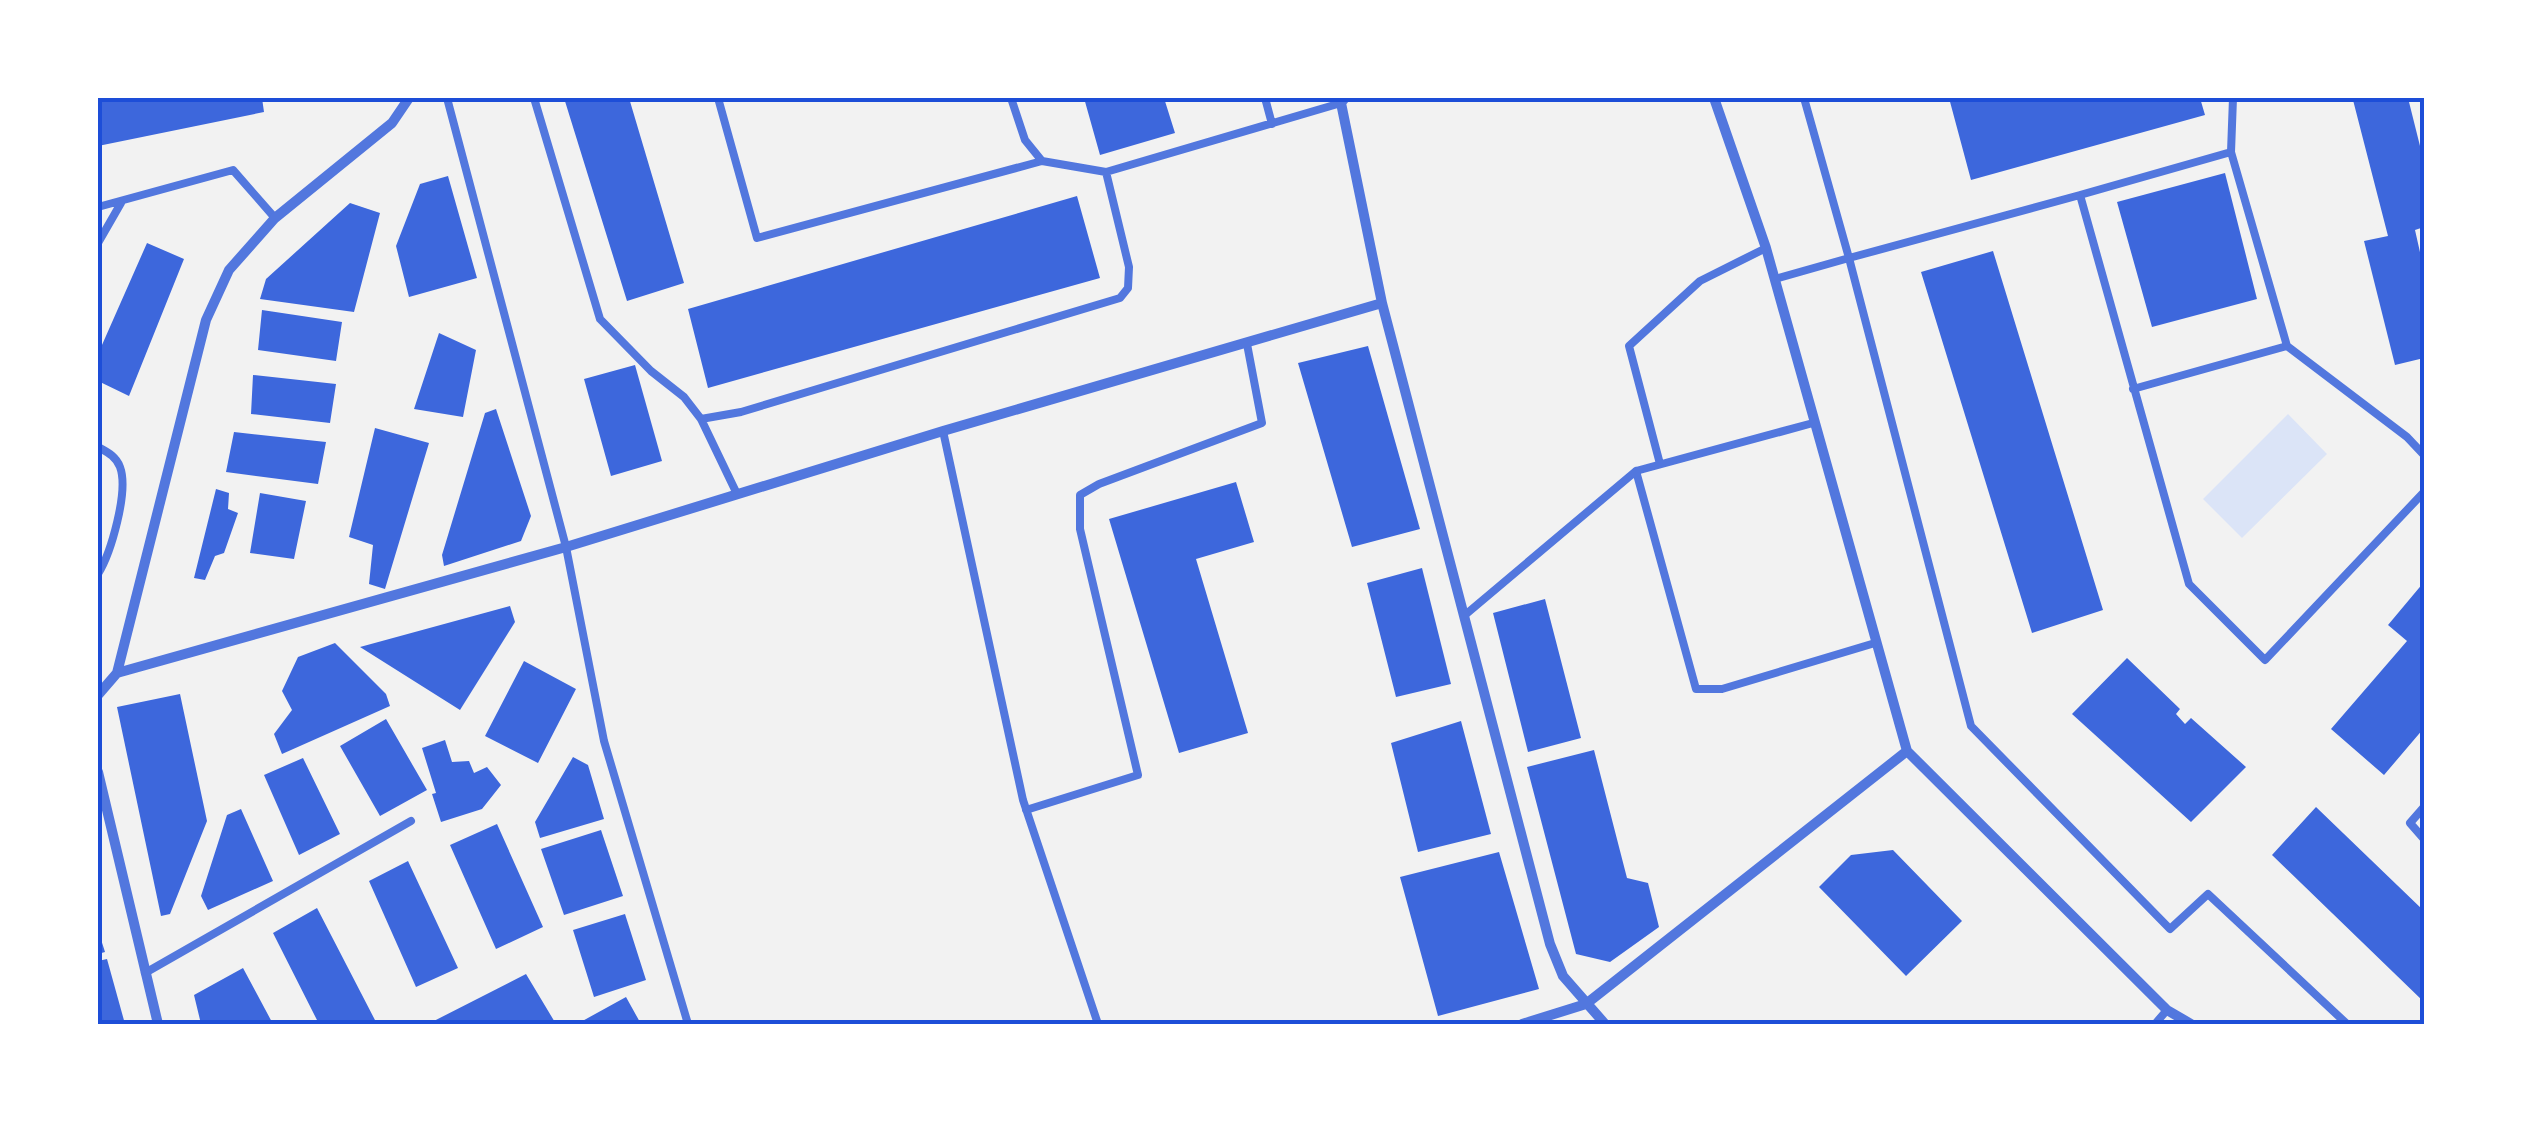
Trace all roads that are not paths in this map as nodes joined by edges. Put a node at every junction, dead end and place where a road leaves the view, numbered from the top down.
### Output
1 (409, 98) edge
2 (447, 98) edge
3 (534, 98) edge
4 (718, 98) edge
5 (1011, 98) edge
6 (1265, 98) edge
7 (1714, 98) edge
8 (1804, 98) edge
9 (2233, 98) edge
10 (1343, 100) edge
11 (1272, 124) junction
12 (2231, 152) junction
13 (1042, 161) junction
14 (1106, 172) junction
15 (2080, 195) junction
16 (121, 203) junction
17 (98, 207) edge
18 (275, 218) junction
19 (98, 243) edge
20 (1766, 248) junction
21 (1849, 258) junction
22 (1775, 279) junction
23 (1382, 303) junction
24 (1247, 344) junction
25 (2287, 346) junction
26 (2133, 389) junction
27 (701, 419) junction
28 (1813, 422) junction
29 (944, 431) junction
30 (98, 447) edge
31 (2424, 455) edge
32 (1660, 464) junction
33 (1636, 471) junction
34 (2424, 492) edge
35 (736, 494) junction
36 (566, 547) junction
37 (98, 574) edge
38 (1465, 615) junction
39 (1875, 643) junction
40 (117, 673) junction
41 (98, 695) edge
42 (1908, 751) junction
43 (98, 772) edge
44 (2424, 808) edge
45 (1026, 810) junction
46 (411, 821) dead end
47 (2424, 839) edge
48 (146, 973) junction
49 (1586, 1004) junction
50 (2167, 1010) junction
51 (158, 1024) edge
52 (688, 1024) edge
53 (1098, 1024) edge
54 (1522, 1024) edge
55 (1605, 1024) edge
56 (2154, 1024) edge
57 (2191, 1024) edge
58 (2347, 1024) edge

1 - 18 street
2 - 36 lane
3 - 27 lane
4 - 13 lane
5 - 13 lane
6 - 11 lane
7 - 20 street
8 - 21 lane
9 - 12 lane
10 - 11 lane
10 - 23 street
11 - 14 lane
12 - 15 lane
12 - 25 lane
13 - 14 lane
14 - 27 lane
15 - 21 lane
15 - 26 lane
16 - 17 lane
16 - 18 lane
16 - 19 lane
18 - 40 street
20 - 22 street
20 - 32 lane
21 - 22 lane
21 - 58 lane
22 - 28 street
23 - 24 street
23 - 38 street
24 - 29 street
24 - 45 lane
25 - 26 lane
25 - 31 lane
26 - 34 lane
27 - 35 lane
28 - 32 lane
28 - 39 street
29 - 35 street
29 - 45 lane
30 - 37 lane
32 - 33 lane
33 - 38 lane
33 - 39 lane
35 - 36 street
36 - 40 street
36 - 52 lane
38 - 49 street
39 - 42 street
40 - 41 street
42 - 49 street
42 - 50 street
43 - 48 street
44 - 47 lane
45 - 53 lane
46 - 48 lane
48 - 51 street
49 - 54 street
49 - 55 street
50 - 56 lane
50 - 57 street

